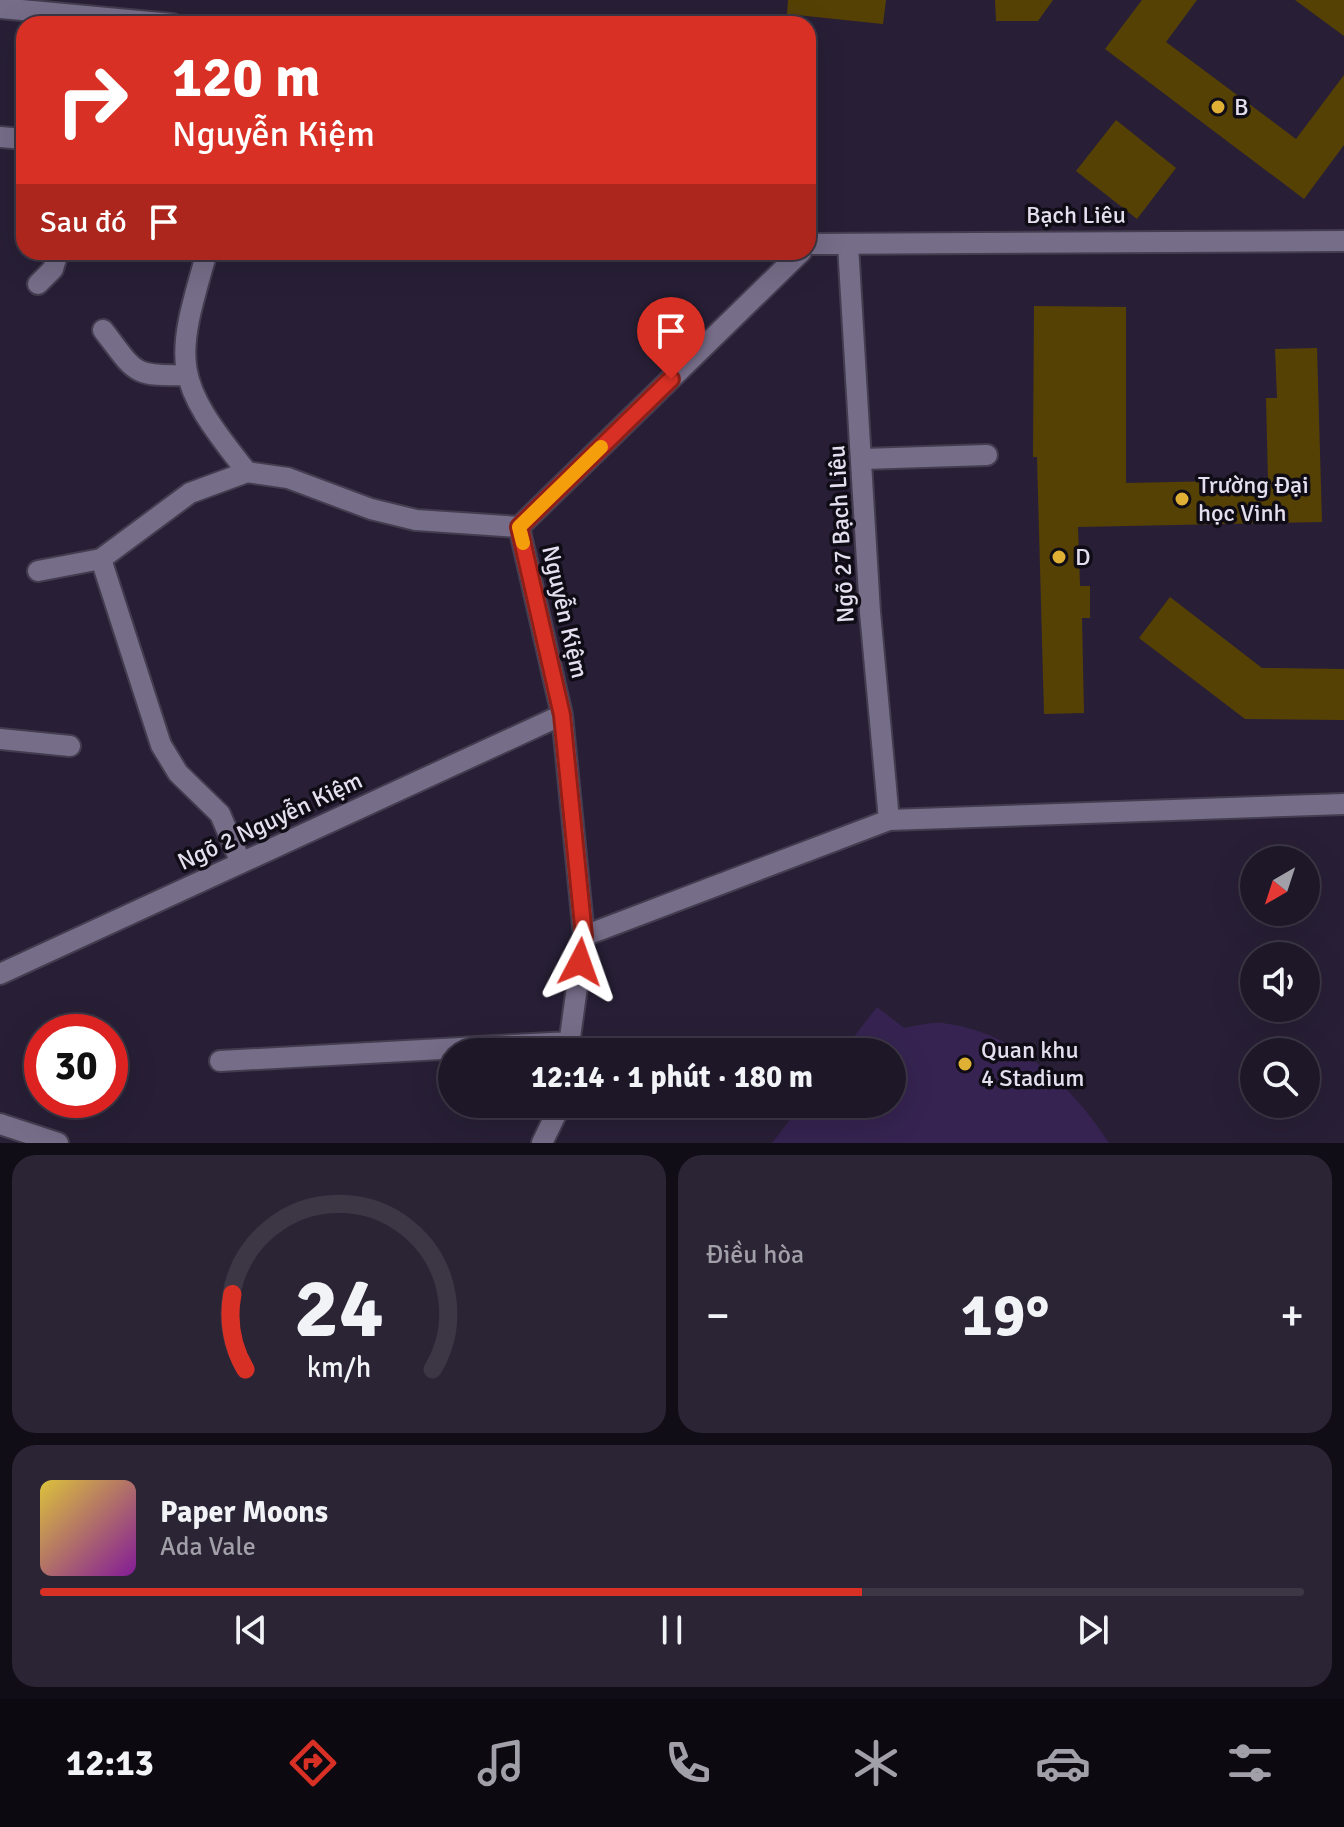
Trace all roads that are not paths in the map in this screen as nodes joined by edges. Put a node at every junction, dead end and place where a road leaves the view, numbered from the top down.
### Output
1 (0, 8) edge
2 (86, 16) edge
3 (1344, 241) edge
4 (848, 245) junction
5 (816, 246) edge
6 (56, 260) edge
7 (205, 260) edge
8 (793, 260) edge
9 (38, 284) dead end
10 (103, 330) dead end
11 (185, 375) junction
12 (987, 455) dead end
13 (863, 459) junction
14 (247, 472) junction
15 (519, 527) junction
16 (101, 559) junction
17 (38, 571) dead end
18 (562, 715) junction
19 (0, 739) edge
20 (70, 746) dead end
21 (1344, 804) edge
22 (889, 820) junction
23 (241, 863) junction
24 (584, 936) junction
25 (0, 974) edge
26 (570, 1038) edge
27 (438, 1052) edge
28 (220, 1061) dead end
29 (554, 1118) edge
30 (0, 1124) edge
31 (58, 1143) edge
32 (542, 1143) edge

1 - 2 street
3 - 4 street, Bạch Liêu
4 - 5 street, Bạch Liêu
4 - 13 street, Ngõ 27 Bạch Liêu
6 - 9 street
7 - 11 street
8 - 15 street, Nguyễn Kiệm
10 - 11 street
11 - 14 street
12 - 13 street
13 - 22 street, Ngõ 27 Bạch Liêu
14 - 15 street
14 - 16 street
15 - 18 street, Nguyễn Kiệm
16 - 17 street
16 - 23 street
18 - 23 street, Ngõ 2 Nguyễn Kiệm
18 - 24 street, Nguyễn Kiệm
19 - 20 street
21 - 22 street
22 - 24 street
23 - 25 street, Ngõ 2 Nguyễn Kiệm
24 - 26 street, Nguyễn Kiệm
27 - 28 street
29 - 32 street
30 - 31 street

